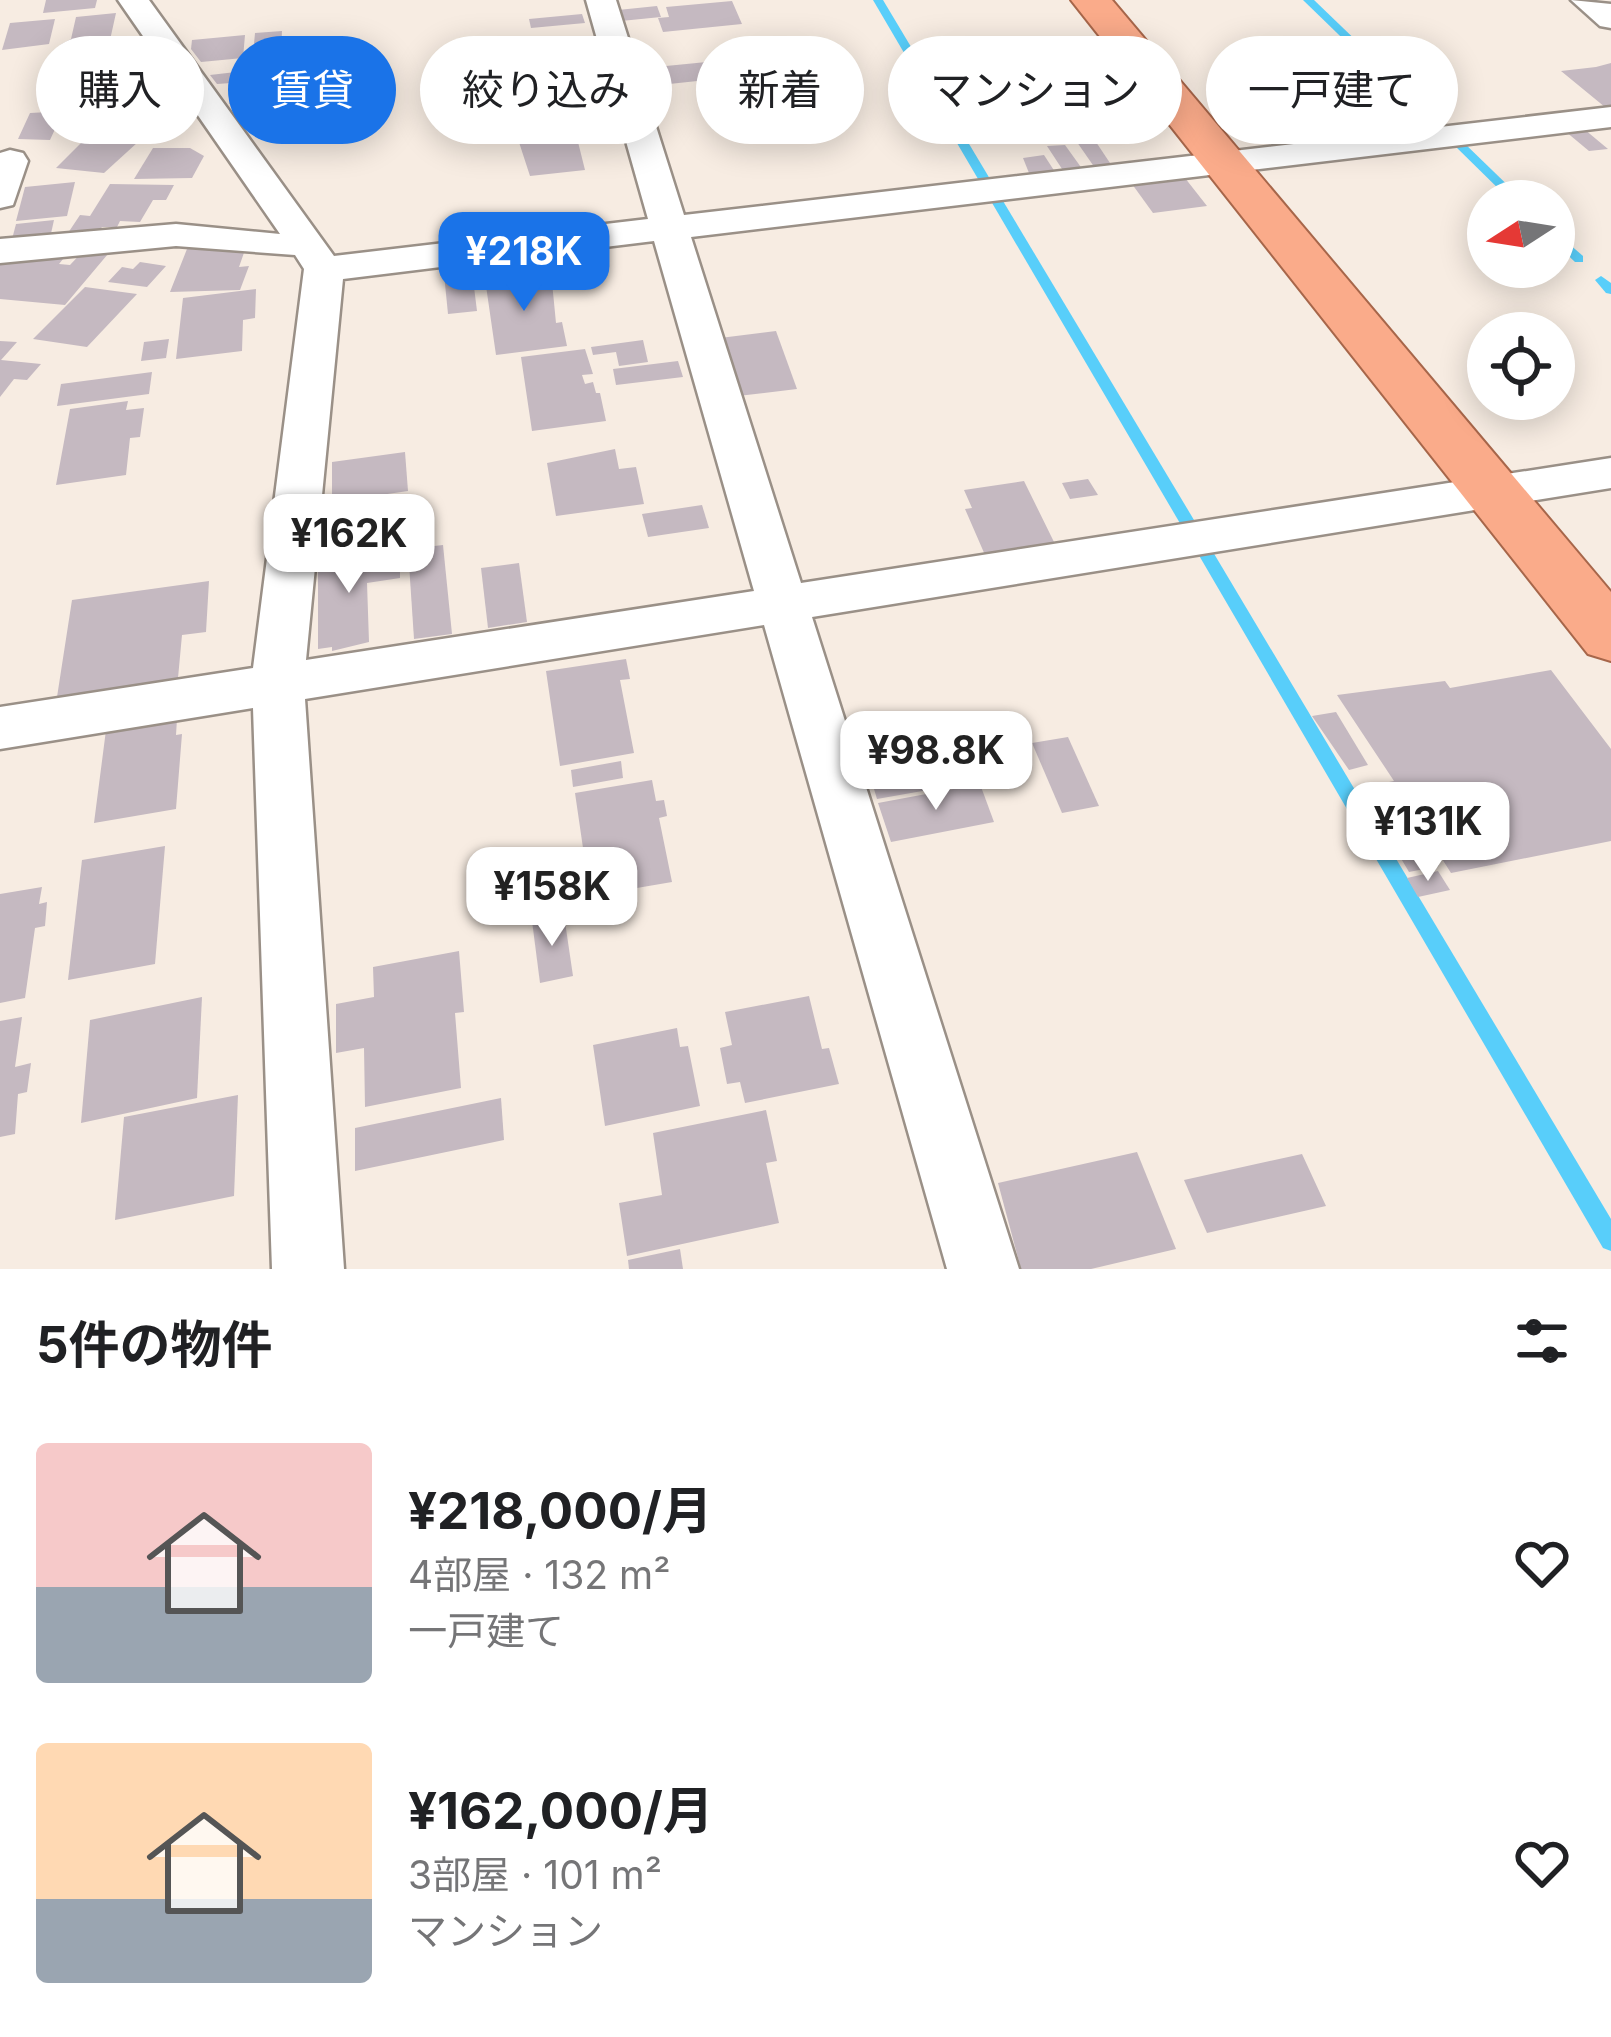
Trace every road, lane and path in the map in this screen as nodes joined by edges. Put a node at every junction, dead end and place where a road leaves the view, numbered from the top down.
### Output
1 (133, 0) edge
2 (602, 0) edge
3 (1091, 0) edge
4 (1586, 0) edge
5 (1611, 19) edge
6 (1611, 117) edge
7 (1224, 163) junction
8 (670, 228) junction
9 (0, 251) edge
10 (314, 254) junction
11 (1611, 473) edge
12 (1492, 492) junction
13 (783, 603) junction
14 (1611, 637) edge
15 (278, 682) junction
16 (0, 728) edge
17 (308, 1269) edge
18 (983, 1269) edge

1 - 10 street
2 - 8 street
3 - 7 highway
4 - 5 street
6 - 7 street
7 - 8 street
7 - 12 highway
8 - 10 street
8 - 13 street
9 - 10 street
10 - 15 street
11 - 12 street
12 - 13 street
12 - 14 highway
13 - 15 street
13 - 18 street
15 - 16 street
15 - 17 street

